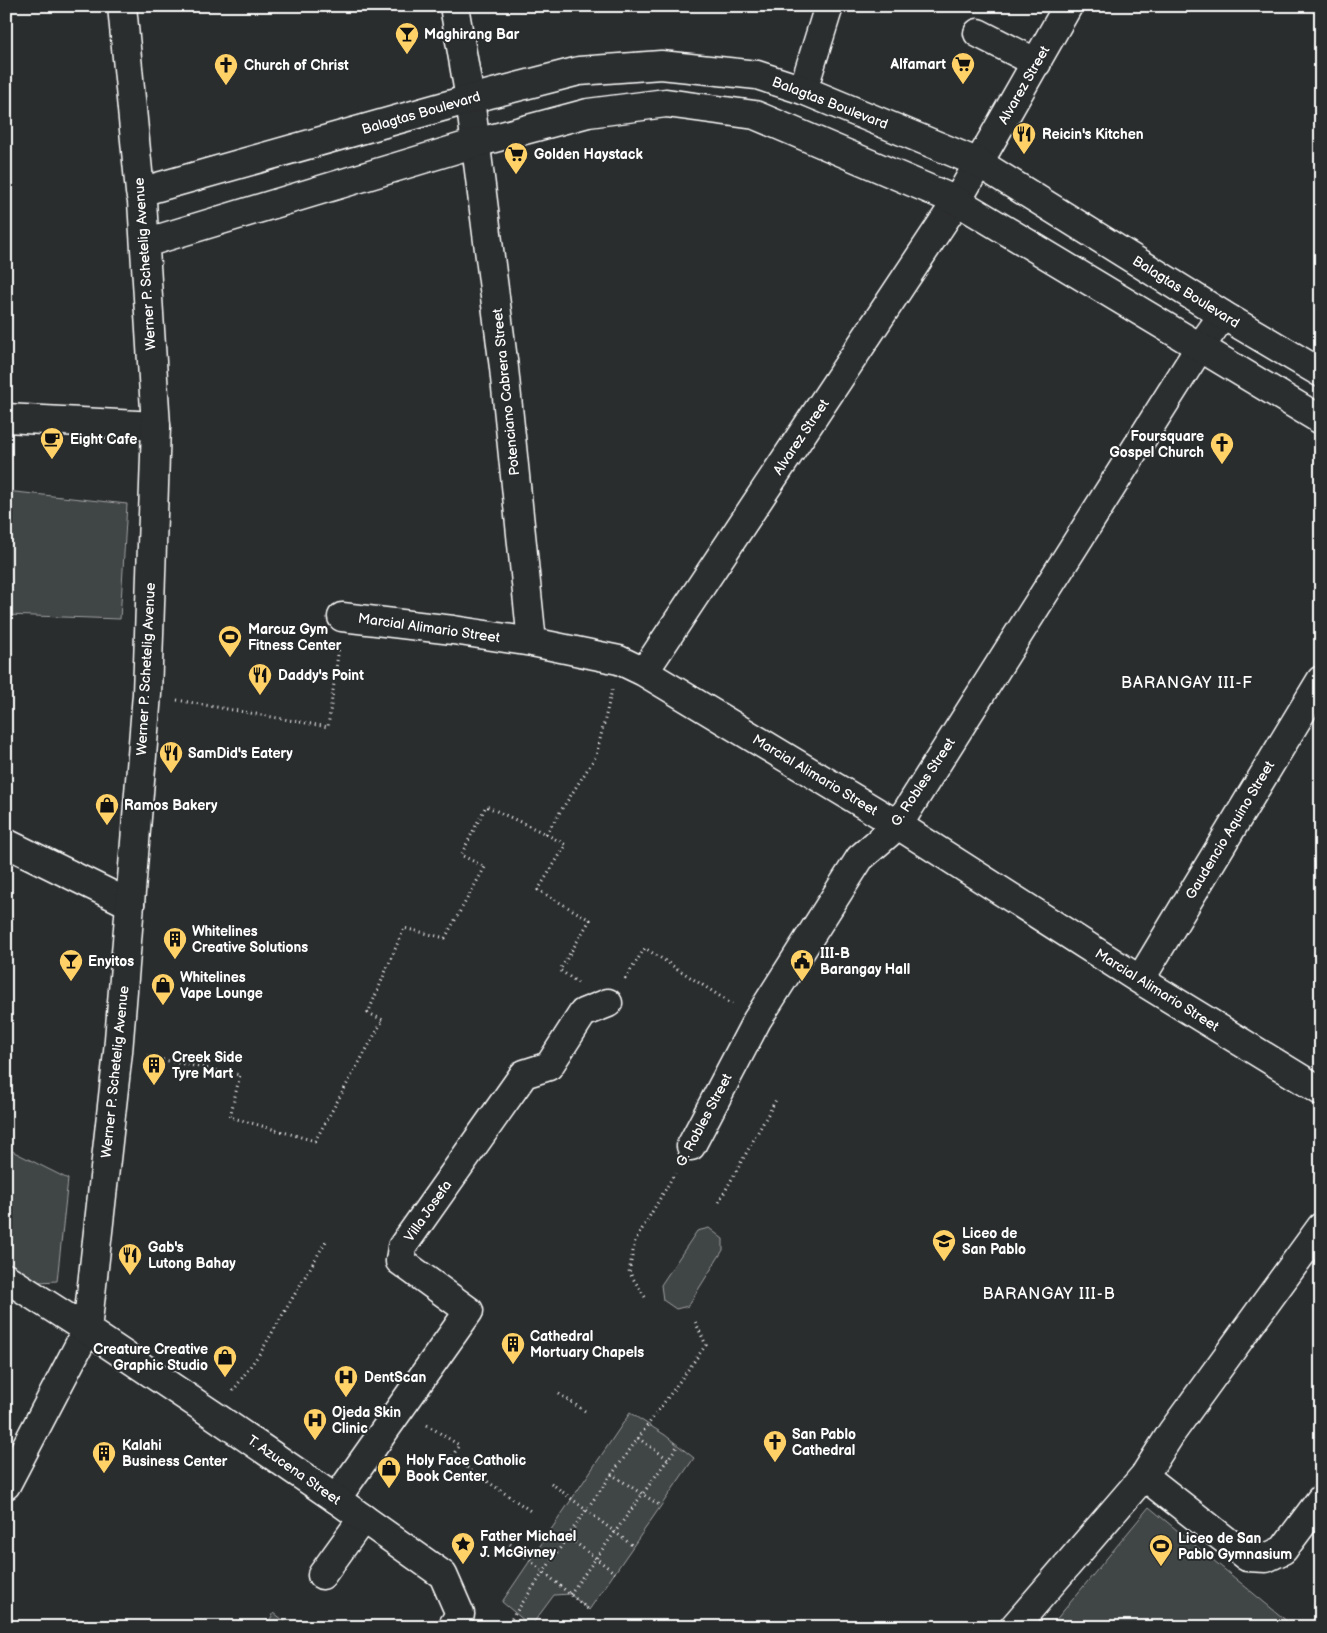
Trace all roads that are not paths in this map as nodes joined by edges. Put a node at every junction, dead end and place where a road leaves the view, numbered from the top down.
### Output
1 (122, 6) edge
2 (454, 6) edge
3 (829, 6) edge
4 (1068, 6) edge
5 (978, 33) dead end
6 (1037, 63) junction
7 (803, 90) junction
8 (470, 99) junction
9 (476, 143) junction
10 (979, 163) junction
11 (140, 192) junction
12 (957, 201) junction
13 (145, 242) junction
14 (1223, 315) junction
15 (1200, 347) junction
16 (1321, 373) edge
17 (6, 418) edge
18 (1321, 420) edge
19 (156, 426) junction
20 (342, 617) road end
21 (532, 642) junction
22 (644, 672) junction
23 (1321, 680) edge
24 (898, 825) junction
25 (6, 843) edge
26 (130, 904) junction
27 (1140, 980) junction
28 (608, 1003) road end
29 (1321, 1091) edge
30 (691, 1146) road end
31 (1321, 1227) edge
32 (6, 1278) edge
33 (87, 1330) junction
34 (1144, 1476) junction
35 (6, 1485) edge
36 (336, 1499) junction
37 (1321, 1499) edge
38 (363, 1518) junction
39 (322, 1575) dead end
40 (456, 1621) edge
41 (1014, 1627) edge

1 - 11 main road, Werner P. Schetelig Avenue
2 - 8 main road
3 - 7 main road
4 - 6 main road, Alvarez Street
5 - 6 main road
6 - 10 main road, Alvarez Street
7 - 8 main road, Balagtas Boulevard
7 - 10 main road, Balagtas Boulevard
8 - 9 main road, Potenciano Cabrera Street
8 - 11 main road, Balagtas Boulevard
9 - 12 main road
9 - 13 main road
9 - 21 main road, Potenciano Cabrera Street
10 - 12 main road, Alvarez Street
10 - 14 main road, Balagtas Boulevard
11 - 13 main road, Werner P. Schetelig Avenue
12 - 15 main road
12 - 22 main road, Alvarez Street
13 - 19 main road, Werner P. Schetelig Avenue
14 - 15 main road, G. Robles Street
14 - 16 main road, Balagtas Boulevard
15 - 18 main road
15 - 24 main road, G. Robles Street
17 - 19 main road
19 - 26 main road, Werner P. Schetelig Avenue
20 - 21 main road, Marcial Alimario Street
21 - 22 main road, Marcial Alimario Street
22 - 24 main road, Marcial Alimario Street
23 - 27 main road, Gaudencio Aquino Street
24 - 27 main road, Marcial Alimario Street
24 - 30 main road, G. Robles Street
25 - 26 main road
26 - 33 main road, Werner P. Schetelig Avenue
27 - 29 main road, Marcial Alimario Street
28 - 36 main road, Villa Josefa
31 - 34 main road
32 - 33 main road, T. Azucena Street
33 - 35 main road
33 - 36 main road, T. Azucena Street
34 - 37 main road
34 - 41 main road
36 - 38 main road, T. Azucena Street
38 - 39 main road
38 - 40 main road, T. Azucena Street

